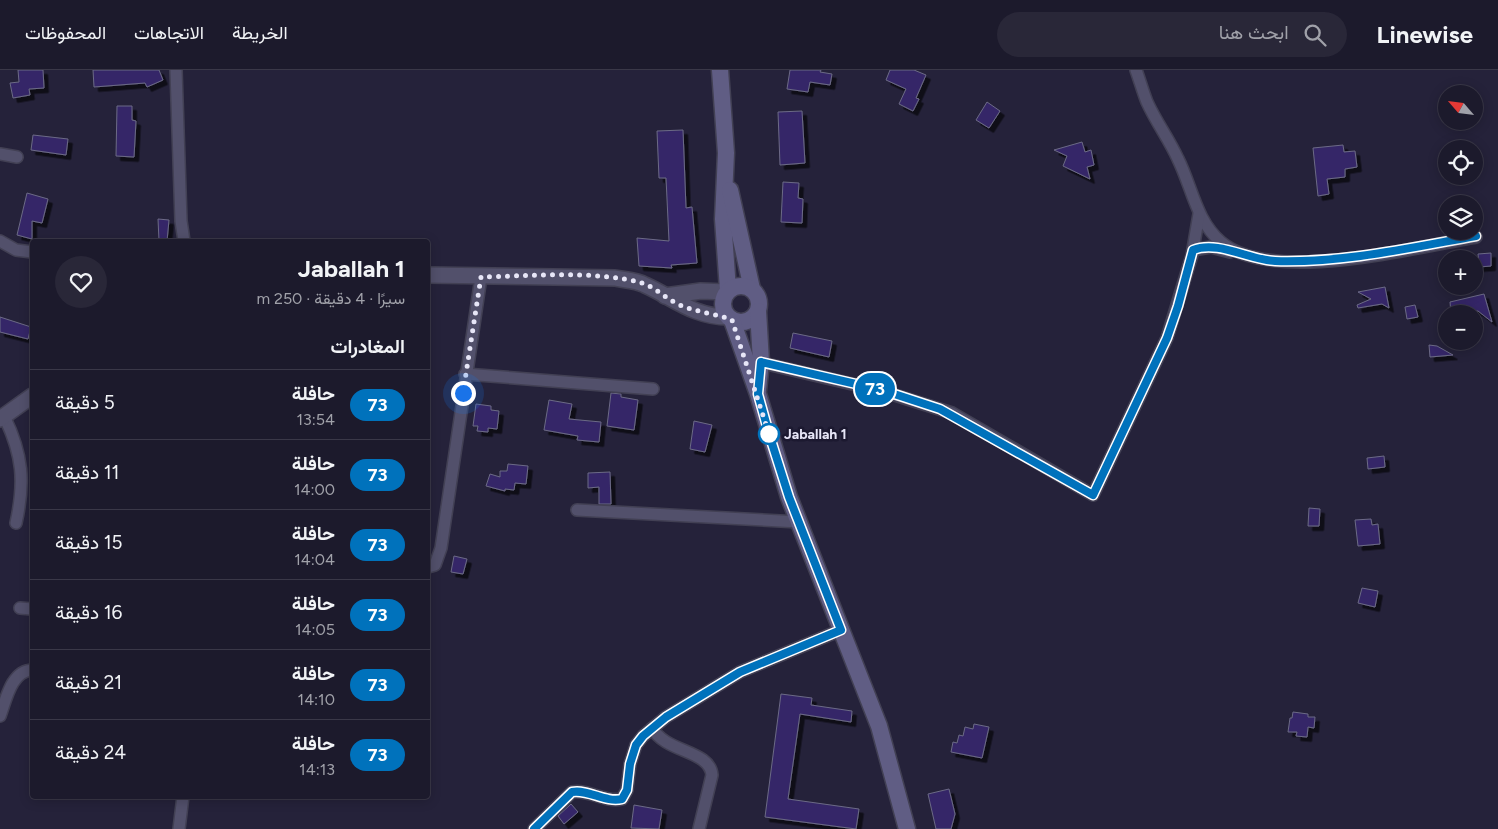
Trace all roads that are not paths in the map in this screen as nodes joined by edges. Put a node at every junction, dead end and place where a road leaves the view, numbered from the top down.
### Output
1 (176, 70) edge
2 (720, 70) edge
3 (1136, 70) edge
4 (0, 154) edge
5 (17, 157) dead end
6 (726, 176) junction
7 (1199, 214) junction
8 (184, 239) edge
9 (1454, 240) edge
10 (0, 241) edge
11 (1193, 250) junction
12 (30, 252) edge
13 (1242, 254) junction
14 (430, 275) edge
15 (481, 277) junction
16 (752, 289) junction
17 (728, 292) junction
18 (665, 296) junction
19 (758, 311) junction
20 (730, 319) junction
21 (745, 360) junction
22 (761, 362) junction
23 (465, 374) junction
24 (653, 389) dead end
25 (758, 394) junction
26 (30, 397) edge
27 (2, 418) edge
28 (577, 510) dead end
29 (798, 522) junction
30 (16, 523) dead end
31 (430, 566) edge
32 (20, 608) dead end
33 (30, 609) edge
34 (841, 630) junction
35 (30, 670) edge
36 (0, 716) edge
37 (652, 728) junction
38 (182, 799) edge
39 (179, 829) edge
40 (534, 829) edge
41 (699, 829) edge
42 (908, 829) edge

1 - 8 street
2 - 6 main road
3 - 7 street
4 - 5 street
6 - 16 main road
6 - 17 main road
7 - 11 street
7 - 13 street
9 - 13 street
10 - 12 street
11 - 13 street
11 - 22 street
14 - 15 street
15 - 18 street
15 - 23 street
16 - 17 main road
16 - 19 main road
17 - 18 street
17 - 20 main road
18 - 20 street
19 - 20 main road
19 - 22 main road
20 - 21 main road
21 - 22 street
21 - 25 main road
22 - 25 main road
23 - 24 street
23 - 31 street
25 - 29 main road
26 - 27 street
27 - 30 street
28 - 29 street
29 - 34 main road
32 - 33 street
34 - 37 street
34 - 42 main road
35 - 36 street
37 - 40 street
37 - 41 street
38 - 39 street

